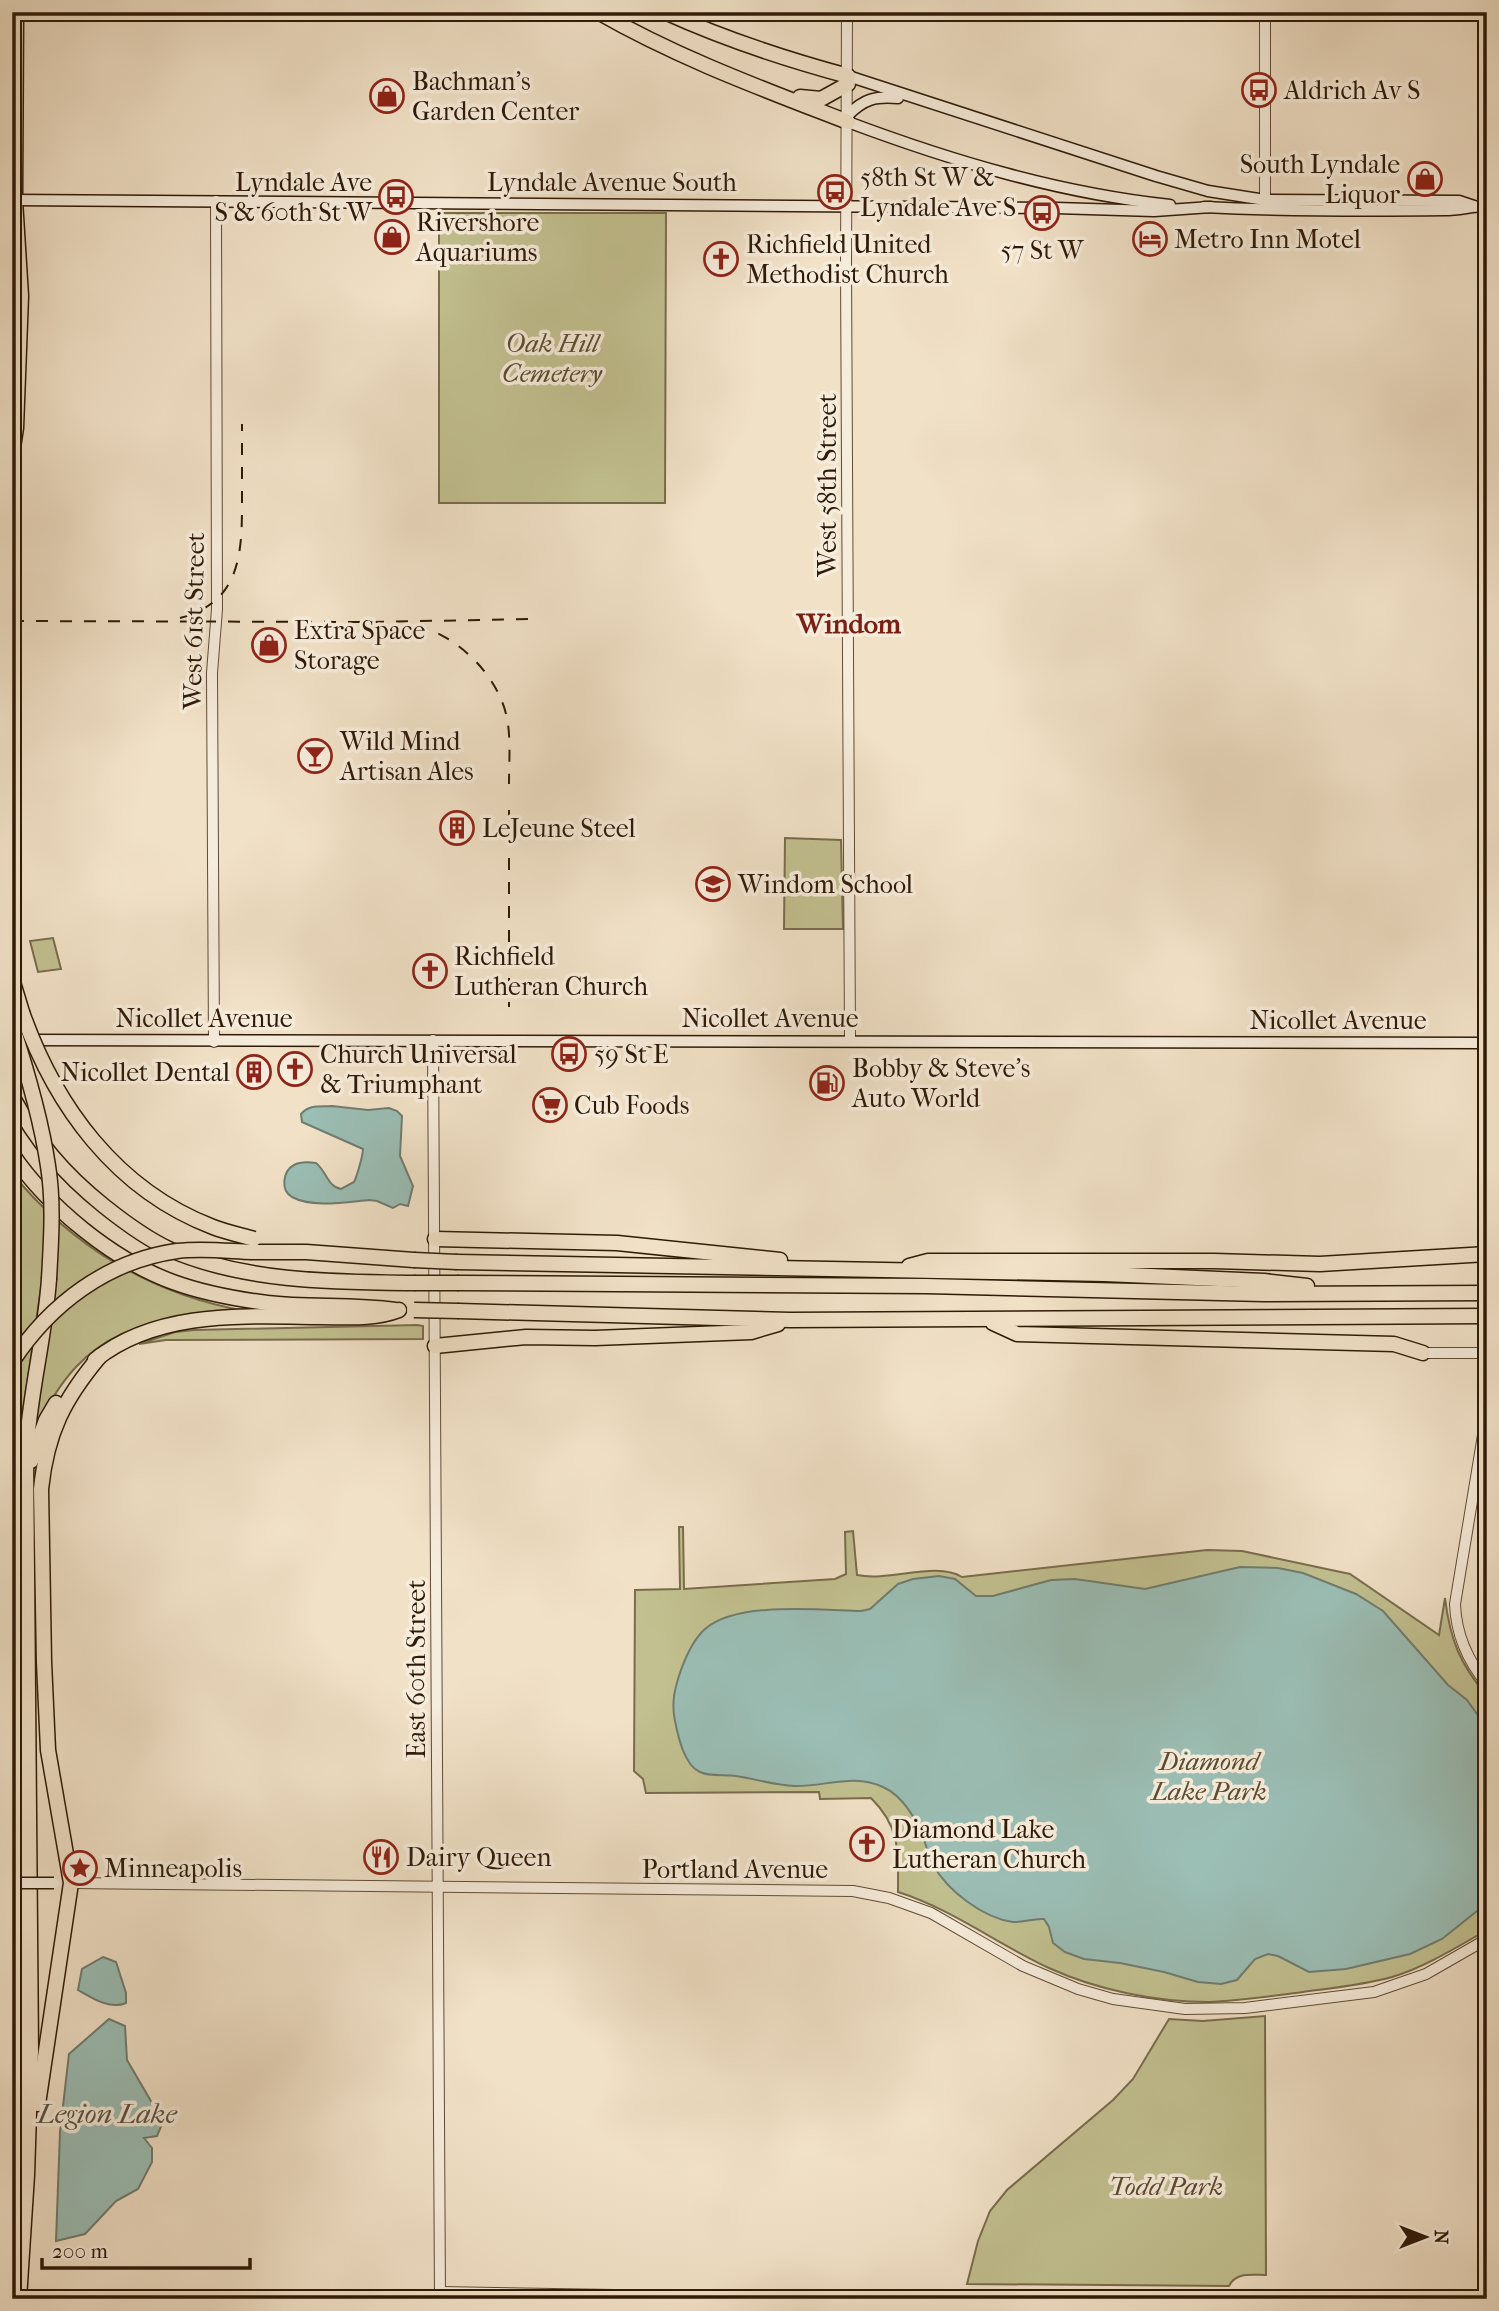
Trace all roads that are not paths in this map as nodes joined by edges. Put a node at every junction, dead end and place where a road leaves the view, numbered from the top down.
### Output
1 (16, 12) edge
2 (598, 12) edge
3 (665, 12) edge
4 (847, 12) edge
5 (1265, 12) edge
6 (848, 80) junction
7 (765, 90) junction
8 (918, 100) junction
9 (848, 118) junction
10 (14, 200) edge
11 (216, 201) junction
12 (1265, 205) junction
13 (846, 206) junction
14 (1487, 206) edge
15 (1211, 207) junction
16 (12, 454) edge
17 (12, 979) edge
18 (12, 1025) edge
19 (12, 1040) edge
20 (433, 1040) junction
21 (850, 1041) junction
22 (214, 1042) junction
23 (1487, 1043) edge
24 (12, 1096) edge
25 (12, 1154) edge
26 (435, 1239) junction
27 (253, 1245) junction
28 (1487, 1254) edge
29 (814, 1269) junction
30 (898, 1271) junction
31 (1374, 1293) junction
32 (1487, 1293) edge
33 (406, 1310) junction
34 (1487, 1316) edge
35 (790, 1320) junction
36 (985, 1320) junction
37 (435, 1346) junction
38 (1423, 1353) joint
39 (1487, 1353) edge
40 (100, 1356) junction
41 (12, 1362) edge
42 (1487, 1411) edge
43 (20, 1476) edge
44 (1487, 1684) edge
45 (12, 1783) edge
46 (16, 1804) junction
47 (12, 1883) edge
48 (71, 1883) junction
49 (439, 1887) junction
50 (1487, 1939) edge
51 (12, 2064) edge
52 (18, 2100) junction
53 (27, 2175) junction
54 (12, 2232) edge
55 (440, 2295) edge
56 (19, 2299) edge
57 (860, 2299) edge

1 - 10 highway
2 - 7 highway
3 - 6 highway
4 - 6 street, West 58th Street
5 - 12 street
6 - 7 highway
6 - 8 main road
6 - 9 street, West 58th Street
7 - 9 highway
8 - 9 main road
8 - 12 main road
9 - 13 street, West 58th Street
9 - 15 main road
10 - 11 main road, Lyndale Avenue South
10 - 16 highway
11 - 13 main road, Lyndale Avenue South
11 - 22 street, West 61st Street
12 - 14 main road
12 - 15 main road
13 - 15 main road, Lyndale Avenue South
13 - 21 street, West 58th Street
17 - 27 highway, bridge
18 - 43 highway, bridge
19 - 22 main road, Nicollet Avenue
20 - 21 main road, Nicollet Avenue
20 - 22 main road, Nicollet Avenue
20 - 26 street, East 60th Street
21 - 23 main road, Nicollet Avenue
24 - 31 highway, bridge
25 - 33 highway
26 - 29 highway
26 - 37 street, East 60th Street
27 - 29 highway, bridge
27 - 41 highway, bridge
28 - 30 highway
29 - 30 highway
30 - 31 highway
31 - 32 highway
33 - 35 highway, bridge
33 - 40 highway
34 - 36 highway
35 - 36 highway
35 - 37 highway
36 - 38 highway
37 - 49 street, East 60th Street
38 - 39 street
40 - 43 highway
40 - 48 highway
42 - 44 street
43 - 46 highway
43 - 53 highway
45 - 46 highway
46 - 52 highway
47 - 48 main road, bridge
48 - 49 street, Portland Avenue
48 - 53 highway
49 - 50 street, Portland Avenue
49 - 55 street, East 60th Street
51 - 52 highway
52 - 54 highway
53 - 56 highway
55 - 57 street

